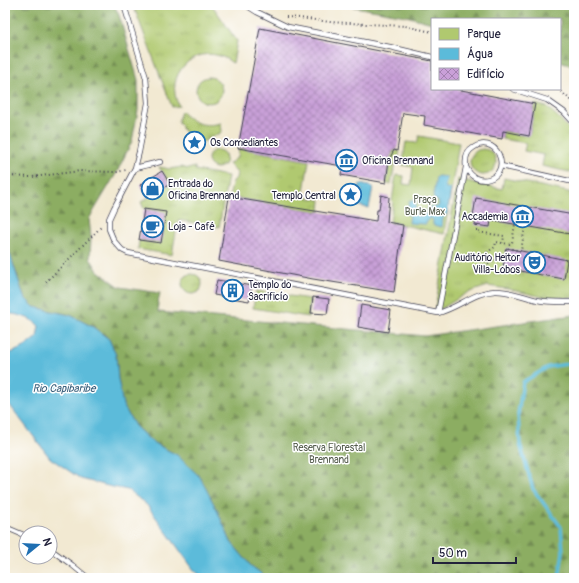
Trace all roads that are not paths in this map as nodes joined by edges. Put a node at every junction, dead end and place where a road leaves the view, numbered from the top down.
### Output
1 (124, 5) edge
2 (246, 5) edge
3 (431, 57) edge
4 (516, 90) edge
5 (574, 123) edge
6 (160, 162) dead end
7 (501, 166) junction
8 (466, 167) junction
9 (135, 168) junction
10 (574, 182) edge
11 (574, 302) edge
12 (438, 313) junction
13 (5, 527) edge
14 (18, 533) edge
15 (58, 555) edge
16 (88, 578) edge

1 - 9 lane
2 - 3 lane
4 - 5 lane
6 - 9 lane
7 - 8 lane
7 - 8 lane
7 - 10 lane
8 - 12 lane
9 - 12 lane
11 - 12 lane
13 - 14 lane
15 - 16 lane

